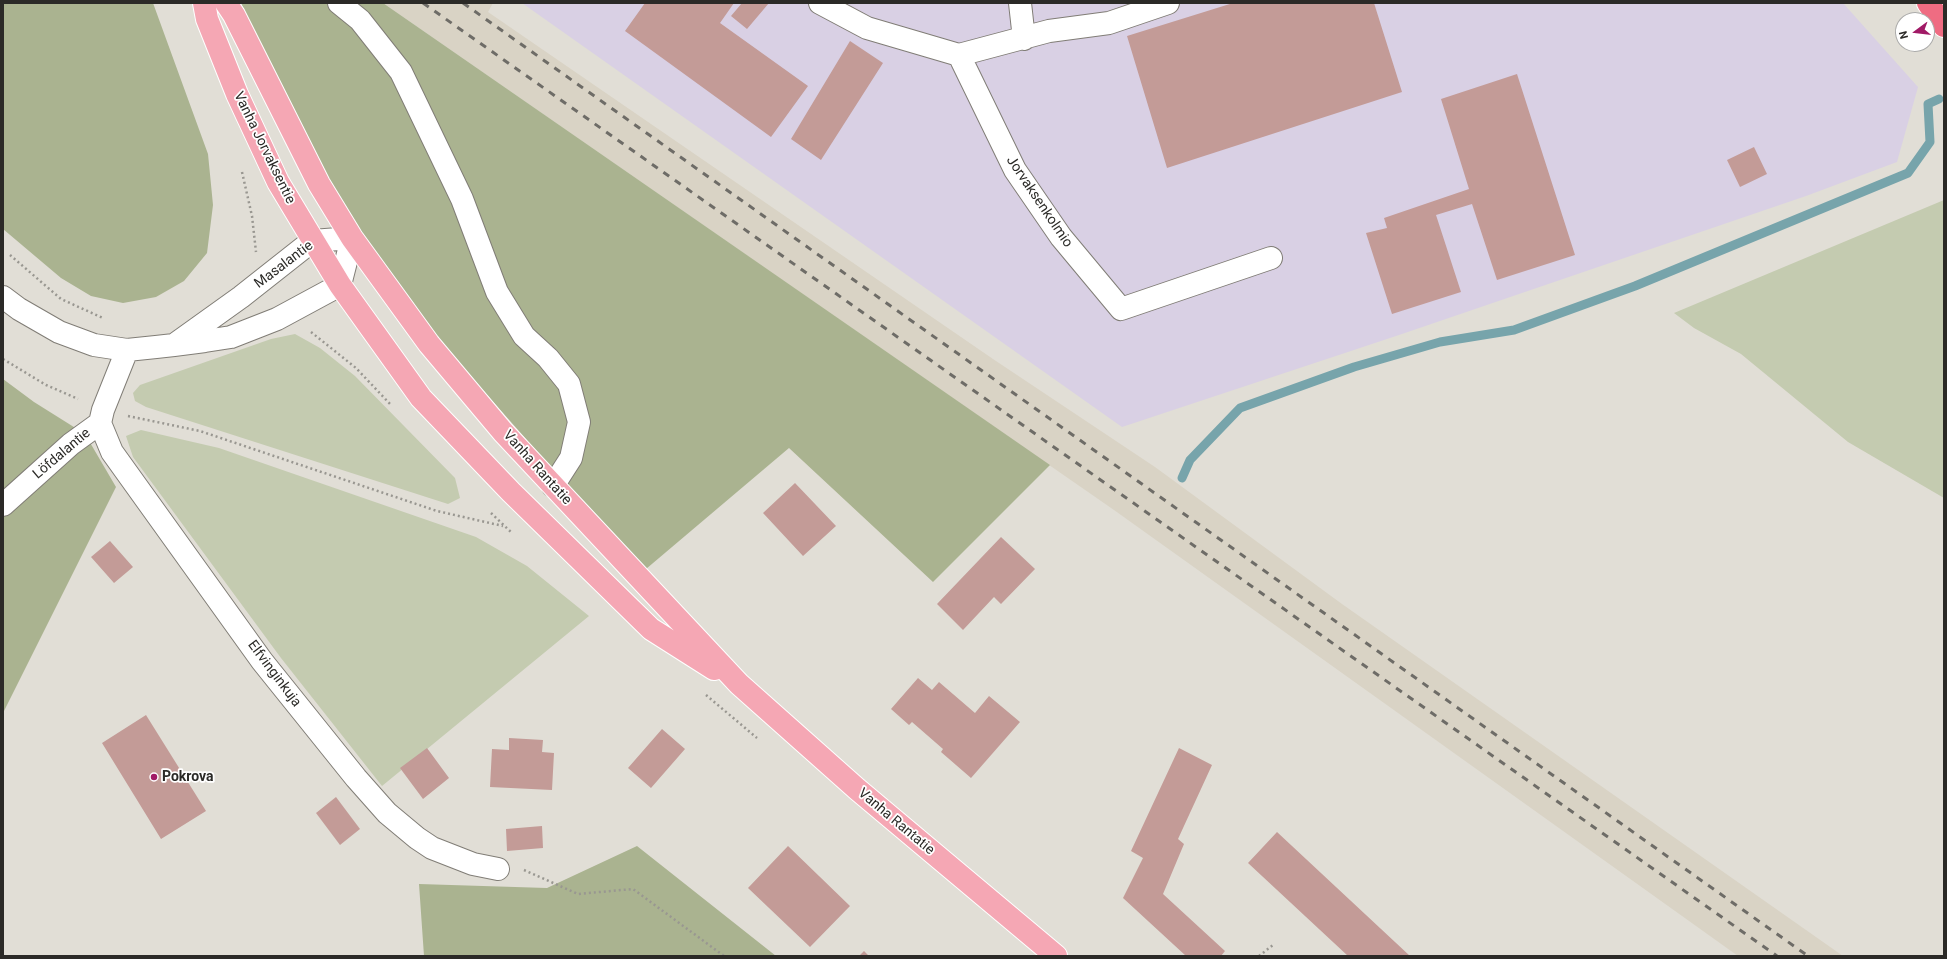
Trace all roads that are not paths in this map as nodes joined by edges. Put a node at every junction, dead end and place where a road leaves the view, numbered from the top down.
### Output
1 (204, 3) edge
2 (226, 3) edge
3 (339, 3) edge
4 (820, 3) edge
5 (1020, 3) edge
6 (1168, 3) edge
7 (1928, 3) edge
8 (1944, 26) edge
9 (1024, 39) junction
10 (959, 55) junction
11 (352, 238) junction
12 (312, 241) junction
13 (1271, 258) dead end
14 (340, 285) junction
15 (3, 297) edge
16 (174, 345) junction
17 (127, 350) junction
18 (101, 416) junction
19 (553, 486) junction
20 (3, 505) edge
21 (739, 684) junction
22 (498, 868) dead end
23 (1056, 956) edge

1 - 12 main road, Vanha Jorvaksentie
2 - 11 main road
3 - 19 street
4 - 10 street
5 - 9 street
6 - 9 street
7 - 8 highway
9 - 10 street
10 - 13 street, Jorvaksenkolmio
11 - 12 street, Masalantie
11 - 14 street
11 - 19 main road, Vanha Rantatie
12 - 14 main road, Vanha Jorvaksentie
12 - 16 street, Masalantie
14 - 16 street, Masalantie
14 - 21 main road, Vanha Rantatie
15 - 17 street, Masalantie
16 - 17 street, Masalantie
17 - 18 street
18 - 20 street, Löfdalantie
18 - 22 street, Elfvinginkuja
19 - 21 main road, Vanha Rantatie
21 - 23 main road, Vanha Rantatie

